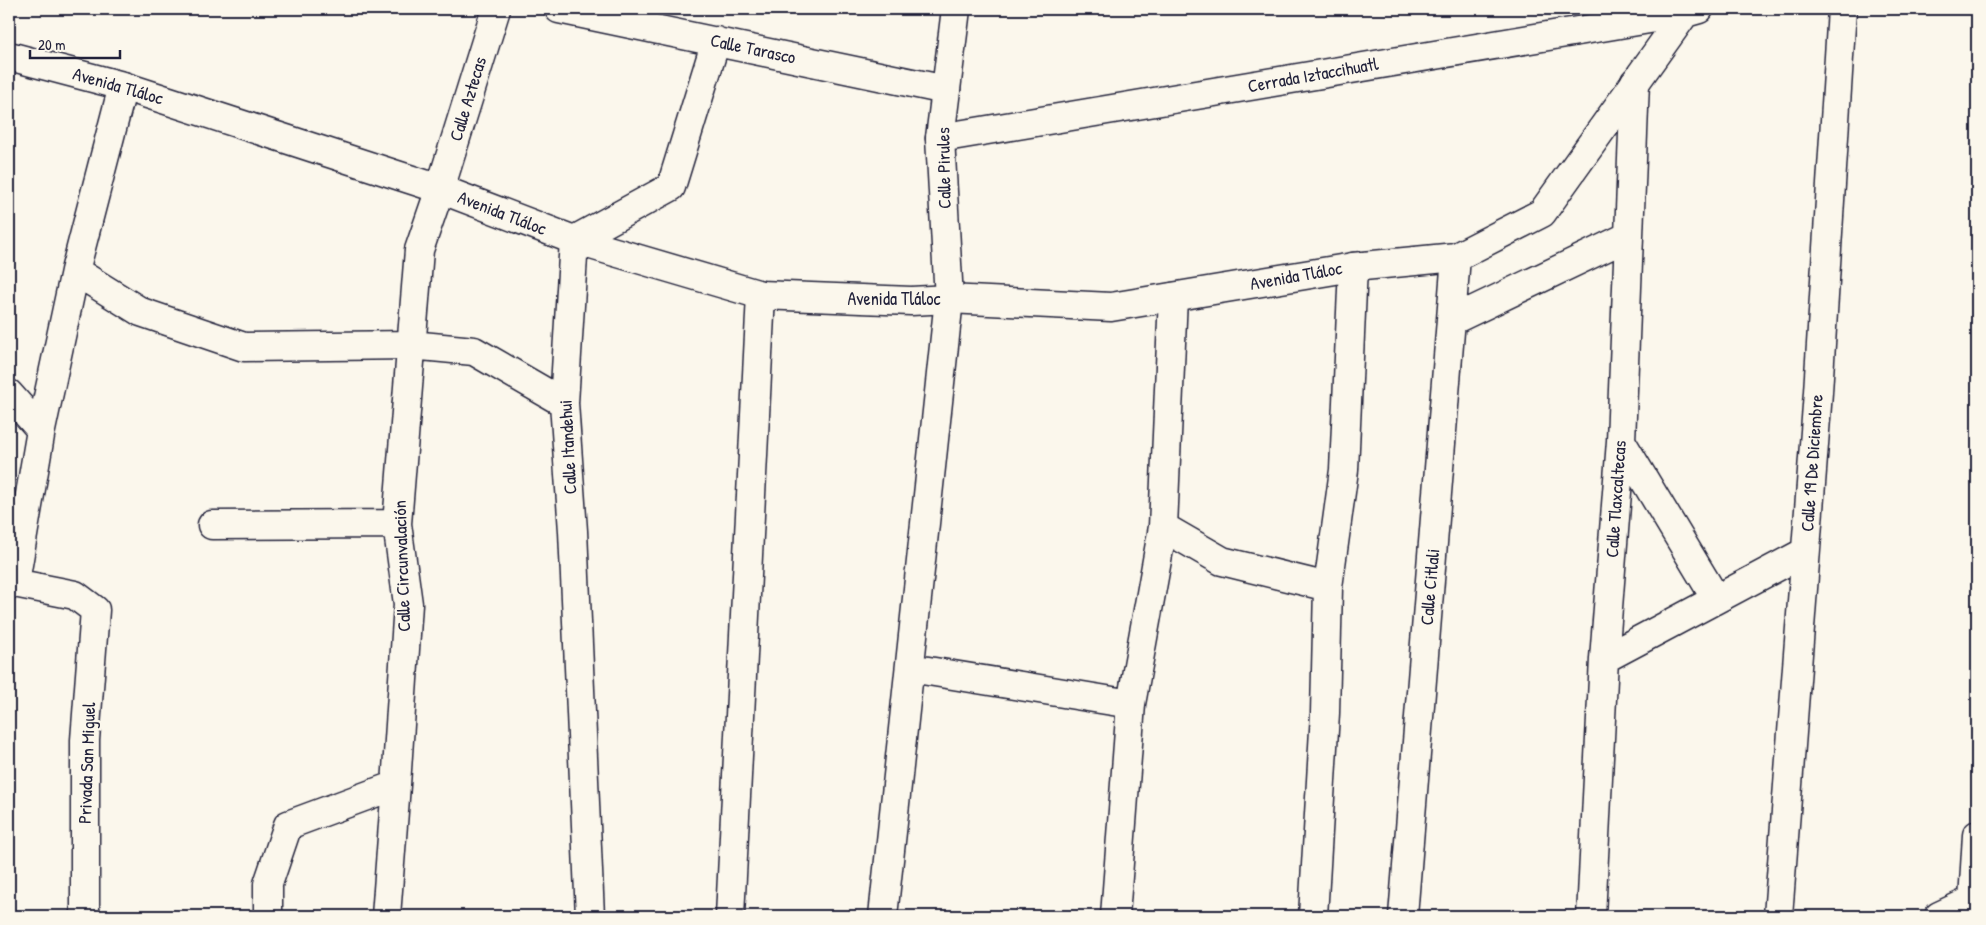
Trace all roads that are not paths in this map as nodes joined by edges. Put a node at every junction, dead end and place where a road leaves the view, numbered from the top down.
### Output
1 (496, 9) edge
2 (559, 9) edge
3 (956, 9) edge
4 (1842, 9) edge
5 (1689, 10) edge
6 (1588, 19) edge
7 (716, 42) junction
8 (9, 56) edge
9 (1636, 82) junction
10 (123, 86) junction
11 (946, 90) junction
12 (940, 138) junction
13 (440, 189) junction
14 (1629, 236) junction
15 (574, 240) junction
16 (1456, 257) junction
17 (1353, 267) junction
18 (75, 271) junction
19 (761, 295) junction
20 (1173, 297) junction
21 (949, 299) junction
22 (1451, 321) junction
23 (412, 345) junction
24 (9, 394) edge
25 (564, 403) junction
26 (41, 430) junction
27 (1621, 441) junction
28 (397, 524) junction
29 (212, 525) dead end
30 (1163, 526) junction
31 (1806, 552) junction
32 (12, 582) edge
33 (1328, 587) junction
34 (1716, 599) junction
35 (1604, 659) junction
36 (910, 668) junction
37 (1131, 704) junction
38 (396, 785) junction
39 (1977, 835) edge
40 (1973, 908) edge
41 (85, 916) edge
42 (268, 916) edge
43 (386, 916) edge
44 (590, 916) edge
45 (730, 916) edge
46 (883, 916) edge
47 (1115, 916) edge
48 (1313, 916) edge
49 (1403, 916) edge
50 (1591, 916) edge
51 (1778, 916) edge
52 (1939, 916) edge

1 - 13 street, Calle Aztecas
2 - 7 street, Calle Tarasco
3 - 11 street, Calle Pirules
4 - 31 street, Calle 19 De Diciembre
5 - 6 street, Cerrada Iztaccihuatl
5 - 9 street, Avenida Tláloc
6 - 12 street, Cerrada Iztaccihuatl
7 - 11 street, Calle Tarasco
7 - 15 street
8 - 10 street, Avenida Tláloc
9 - 14 street, Calle Tlaxcaltecas
9 - 16 street, Avenida Tláloc
10 - 13 street, Avenida Tláloc
10 - 18 street
11 - 12 street, Calle Pirules
12 - 21 street, Calle Pirules
13 - 15 street, Avenida Tláloc
13 - 23 street, Calle Circunvalación
14 - 22 street
14 - 27 street, Calle Tlaxcaltecas
15 - 19 street, Avenida Tláloc
15 - 25 street, Calle Itandehui
16 - 17 street, Avenida Tláloc
16 - 22 street, Calle Citlali
17 - 20 street, Avenida Tláloc
17 - 33 street
18 - 23 street
18 - 26 street
19 - 21 street, Avenida Tláloc
19 - 45 street
20 - 21 street, Avenida Tláloc
20 - 30 street
21 - 36 street, Calle Pirules
22 - 49 street, Calle Citlali
23 - 25 street
23 - 28 street, Calle Circunvalación
24 - 26 street
25 - 44 street, Calle Itandehui
26 - 32 street
27 - 34 street
27 - 35 street, Calle Tlaxcaltecas
28 - 29 street
28 - 38 street, Calle Circunvalación
30 - 33 street
30 - 37 street
31 - 34 street
31 - 51 street, Calle 19 De Diciembre
32 - 41 street, Privada San Miguel
33 - 48 street
34 - 35 street
35 - 50 street, Calle Tlaxcaltecas
36 - 37 street
36 - 46 street, Calle Pirules
37 - 47 street
38 - 42 street
38 - 43 street, Calle Circunvalación
39 - 40 street
40 - 52 street

